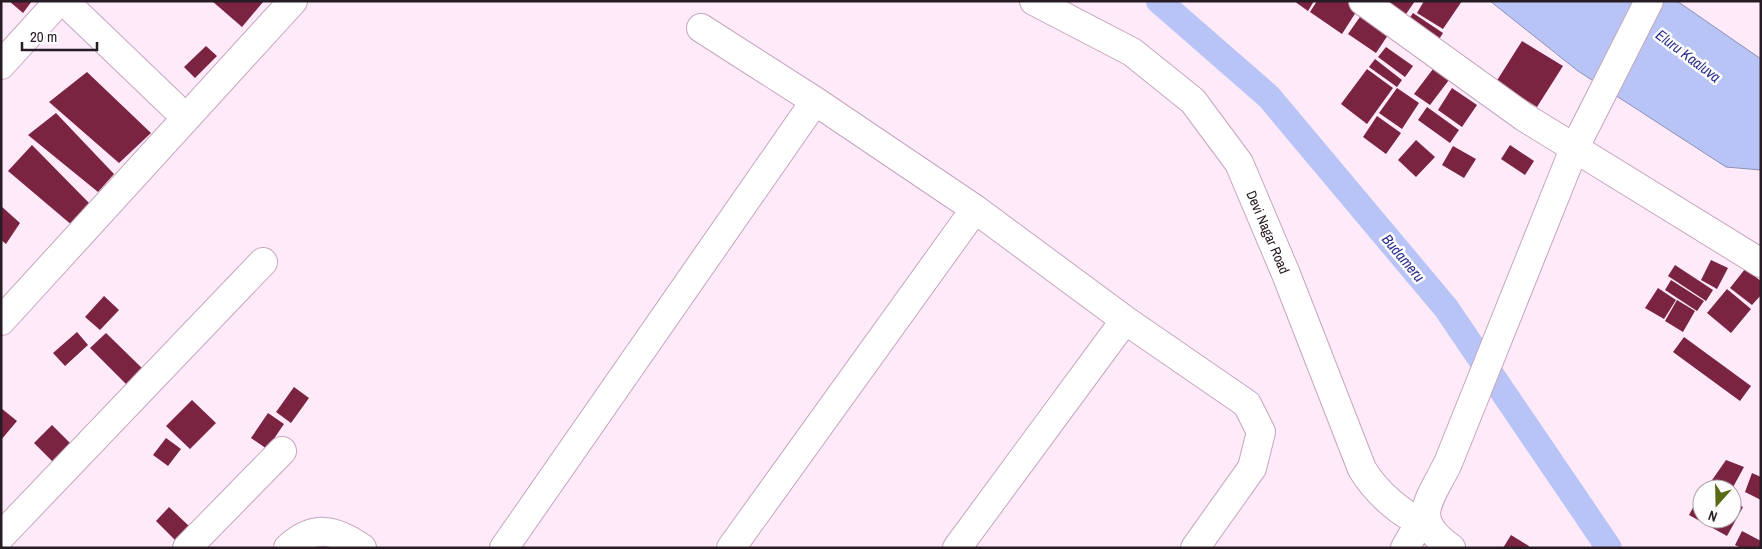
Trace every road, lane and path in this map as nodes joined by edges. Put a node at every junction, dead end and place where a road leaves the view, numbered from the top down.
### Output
1 (59, 1) edge
2 (64, 1) edge
3 (293, 1) edge
4 (1034, 1) edge
5 (1363, 1) edge
6 (1649, 1) edge
7 (701, 28) dead end
8 (1, 65) edge
9 (815, 101) junction
10 (185, 117) junction
11 (1574, 149) junction
12 (975, 209) junction
13 (263, 262) dead end
14 (1761, 263) edge
15 (1125, 320) junction
16 (1, 321) edge
17 (282, 451) dead end
18 (1424, 521) junction
19 (1, 536) edge
20 (187, 548) edge
21 (288, 548) edge
22 (362, 548) edge
23 (504, 548) edge
24 (731, 548) edge
25 (957, 548) edge
26 (1195, 548) edge
27 (1405, 548) edge
28 (1451, 548) edge

1 - 8 street
2 - 10 street
3 - 10 street
4 - 18 street, Devi Nagar Road
5 - 11 street
6 - 11 street
7 - 9 street
9 - 12 street
9 - 23 street
10 - 16 street
11 - 14 street
11 - 18 street
12 - 15 street
12 - 24 street
13 - 19 street
15 - 25 street
15 - 26 street
17 - 20 street
18 - 27 street
18 - 28 street, Devi Nagar Road
21 - 22 street

